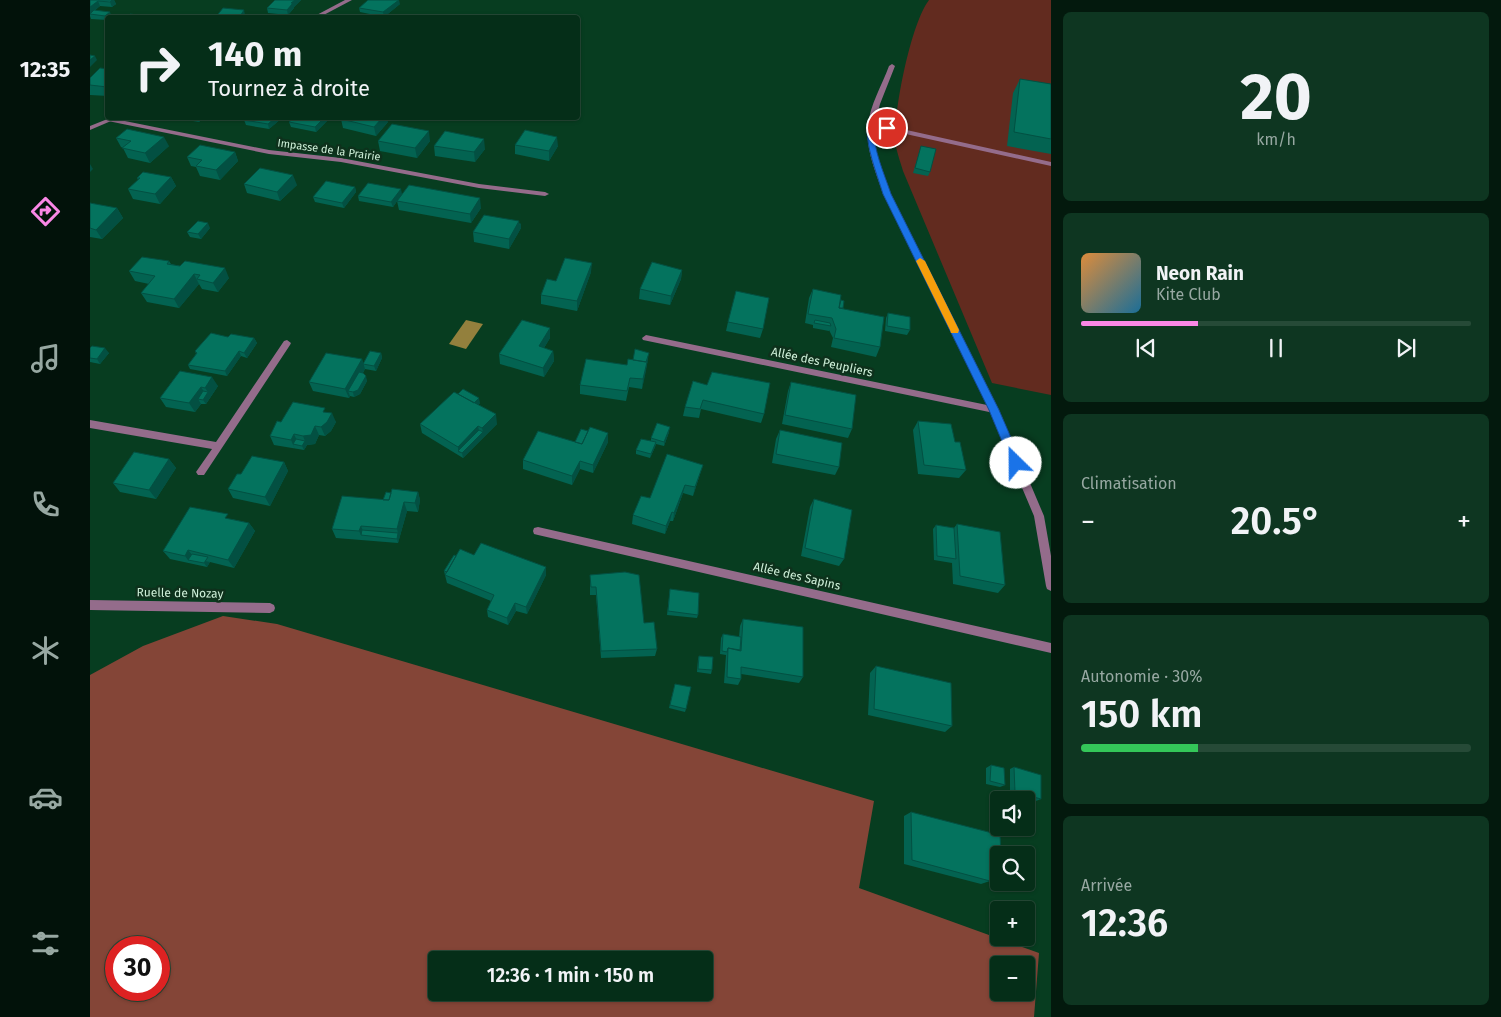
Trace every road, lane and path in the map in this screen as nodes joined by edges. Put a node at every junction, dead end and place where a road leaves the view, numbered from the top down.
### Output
1 (349, 0) edge
2 (320, 15) edge
3 (892, 66) dead end
4 (110, 120) edge
5 (118, 120) edge
6 (871, 124) junction
7 (90, 128) edge
8 (1051, 164) edge
9 (545, 194) dead end
10 (646, 338) dead end
11 (287, 343) dead end
12 (994, 410) junction
13 (90, 424) edge
14 (218, 446) junction
15 (201, 472) dead end
16 (538, 531) dead end
17 (1051, 586) edge
18 (90, 605) edge
19 (270, 608) dead end
20 (1051, 648) edge

1 - 2 street
3 - 6 street
4 - 7 street
5 - 9 street, Impasse de la Prairie
6 - 8 street
6 - 12 street
10 - 12 street, Allée des Peupliers
11 - 14 street
12 - 17 street
13 - 14 street
14 - 15 street
16 - 20 street, Allée des Sapins
18 - 19 street, Ruelle de Nozay

